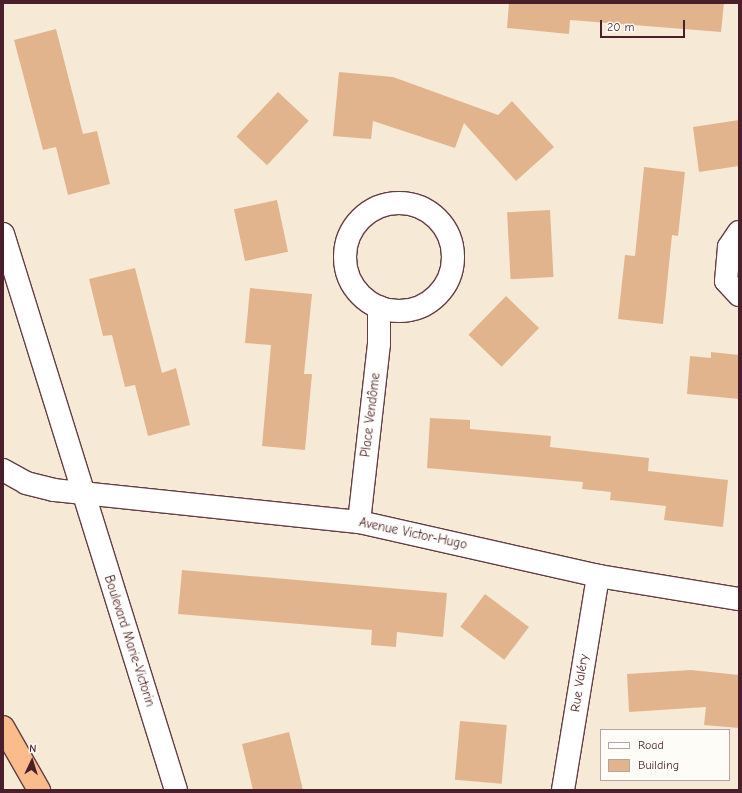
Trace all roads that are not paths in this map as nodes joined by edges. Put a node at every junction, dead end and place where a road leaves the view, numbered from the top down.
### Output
1 (739, 232) edge
2 (3, 234) edge
3 (739, 294) edge
4 (379, 307) junction
5 (3, 470) edge
6 (83, 492) junction
7 (359, 522) junction
8 (598, 576) junction
9 (739, 599) edge
10 (3, 727) edge
11 (39, 790) edge
12 (176, 790) edge
13 (564, 790) edge

1 - 3 street
2 - 6 street, Boulevard Marie-Victorin
4 - 4 street
4 - 7 street, Place Vendôme
5 - 6 street
6 - 7 street, Avenue Victor-Hugo
6 - 12 street, Boulevard Marie-Victorin
7 - 8 street, Avenue Victor-Hugo
8 - 9 street, Avenue Victor-Hugo
8 - 13 street, Rue Valéry
10 - 11 highway

